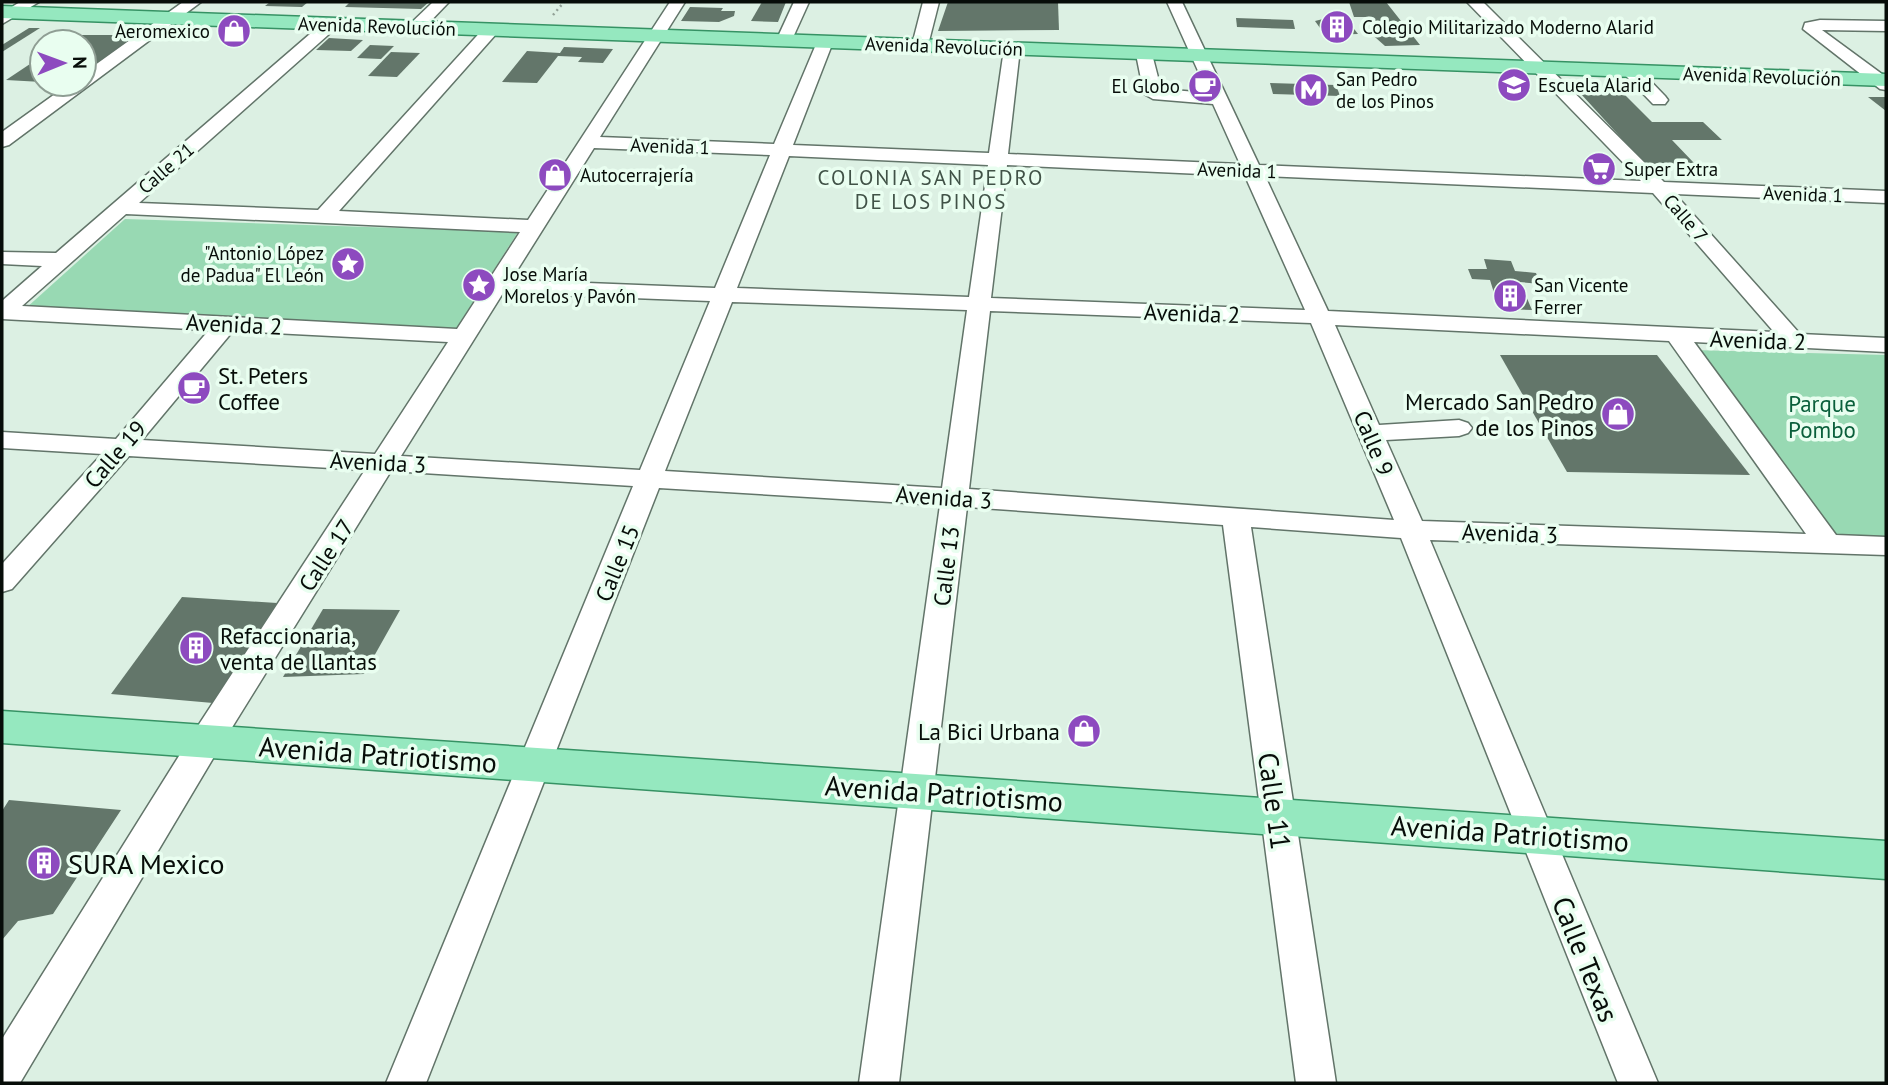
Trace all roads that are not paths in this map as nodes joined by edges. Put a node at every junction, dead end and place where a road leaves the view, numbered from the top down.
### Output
1 (31, 2) edge
2 (193, 2) edge
3 (441, 2) edge
4 (677, 2) edge
5 (802, 2) edge
6 (931, 2) edge
7 (1175, 2) edge
8 (1475, 2) edge
9 (5, 15) edge
10 (170, 18) junction
11 (331, 24) junction
12 (1886, 26) edge
13 (416, 27) junction
14 (491, 30) junction
15 (654, 36) junction
16 (784, 41) junction
17 (825, 42) junction
18 (920, 46) junction
19 (1012, 49) junction
20 (1144, 54) junction
21 (1199, 56) junction
22 (1543, 69) junction
23 (98, 71) edge
24 (1632, 72) junction
25 (1884, 81) edge
26 (61, 98) edge
27 (1219, 99) junction
28 (1659, 100) dead end
29 (2, 141) edge
30 (587, 142) junction
31 (782, 150) junction
32 (998, 160) junction
33 (1254, 170) junction
34 (1659, 188) junction
35 (1886, 197) edge
36 (121, 208) junction
37 (323, 217) junction
38 (534, 226) junction
39 (2, 257) edge
40 (61, 260) junction
41 (497, 286) junction
42 (723, 295) junction
43 (979, 305) junction
44 (2, 312) edge
45 (1320, 317) junction
46 (226, 324) junction
47 (466, 336) junction
48 (1681, 342) junction
49 (1795, 342) junction
50 (1886, 345) edge
51 (1460, 428) dead end
52 (1370, 433) junction
53 (2, 440) edge
54 (122, 448) junction
55 (385, 463) junction
56 (651, 480) junction
57 (955, 497) junction
58 (1236, 518) junction
59 (1412, 530) junction
60 (1826, 542) junction
61 (1886, 546) edge
62 (2, 582) edge
63 (2, 727) edge
64 (206, 741) junction
65 (535, 765) junction
66 (918, 792) junction
67 (1277, 817) junction
68 (1536, 835) junction
69 (1886, 860) edge
70 (2, 1075) edge
71 (406, 1083) edge
72 (879, 1083) edge
73 (1316, 1083) edge
74 (1638, 1083) edge

1 - 9 street
2 - 10 street
3 - 13 street
4 - 15 street, Calle 17
5 - 16 street
6 - 18 street
7 - 21 street, Calle 9
8 - 22 street, Calle 7
9 - 10 main road, Avenida Revolución
10 - 11 main road, Avenida Revolución
10 - 23 street
11 - 13 main road, Avenida Revolución
11 - 36 street, Calle 21
12 - 25 street
13 - 14 main road, Avenida Revolución
14 - 15 main road, Avenida Revolución
14 - 37 street
15 - 16 main road, Avenida Revolución
15 - 30 street, Calle 17
16 - 17 main road, Avenida Revolución
17 - 18 main road, Avenida Revolución
17 - 31 street, Calle 15
18 - 19 main road, Avenida Revolución
19 - 20 main road, Avenida Revolución
19 - 32 street, Calle 13
20 - 21 main road, Avenida Revolución
20 - 27 street
21 - 22 main road, Avenida Revolución
21 - 27 street, Calle 9
22 - 24 main road, Avenida Revolución
22 - 34 street, Calle 7
24 - 25 main road, Avenida Revolución
24 - 28 street
26 - 29 street
27 - 33 street, Calle 9
30 - 31 street, Avenida 1
30 - 38 street, Calle 17
31 - 32 street, Avenida 1
31 - 42 street, Calle 15
32 - 33 street, Avenida 1
32 - 43 street, Calle 13
33 - 34 street, Avenida 1
33 - 45 street, Calle 9
34 - 35 street, Avenida 1
34 - 49 street, Calle 7
36 - 37 street
36 - 40 street, Calle 21
37 - 38 street
38 - 41 street, Calle 17
39 - 40 street
40 - 44 street, Calle 21
41 - 42 street, Avenida 2
41 - 47 street, Calle 17
42 - 43 street, Avenida 2
42 - 56 street, Calle 15
43 - 45 street, Avenida 2
43 - 57 street, Calle 13
44 - 46 street, Avenida 2
45 - 48 street, Avenida 2
45 - 52 street, Calle 9
46 - 47 street, Avenida 2
46 - 54 street, Calle 19
47 - 55 street, Calle 17
48 - 49 street, Avenida 2
48 - 60 street
49 - 50 street, Avenida 2
51 - 52 street
52 - 59 street, Calle 9
53 - 54 street, Avenida 3
54 - 55 street, Avenida 3
54 - 62 street, Calle 19
55 - 56 street, Avenida 3
55 - 64 street, Calle 17
56 - 57 street, Avenida 3
56 - 65 street, Calle 15
57 - 58 street, Avenida 3
57 - 66 street, Calle 13
58 - 59 street, Avenida 3
58 - 67 street, Calle 11
59 - 60 street, Avenida 3
59 - 68 street, Calle 9
60 - 61 street, Avenida 3
63 - 64 main road, Avenida Patriotismo
64 - 65 main road, Avenida Patriotismo
64 - 70 street, Calle 17
65 - 66 main road, Avenida Patriotismo
65 - 71 street, Calle 15
66 - 67 main road, Avenida Patriotismo
66 - 72 street, Calle 13
67 - 68 main road, Avenida Patriotismo
67 - 73 street, Calle 11
68 - 69 main road, Avenida Patriotismo
68 - 74 street, Calle Texas

